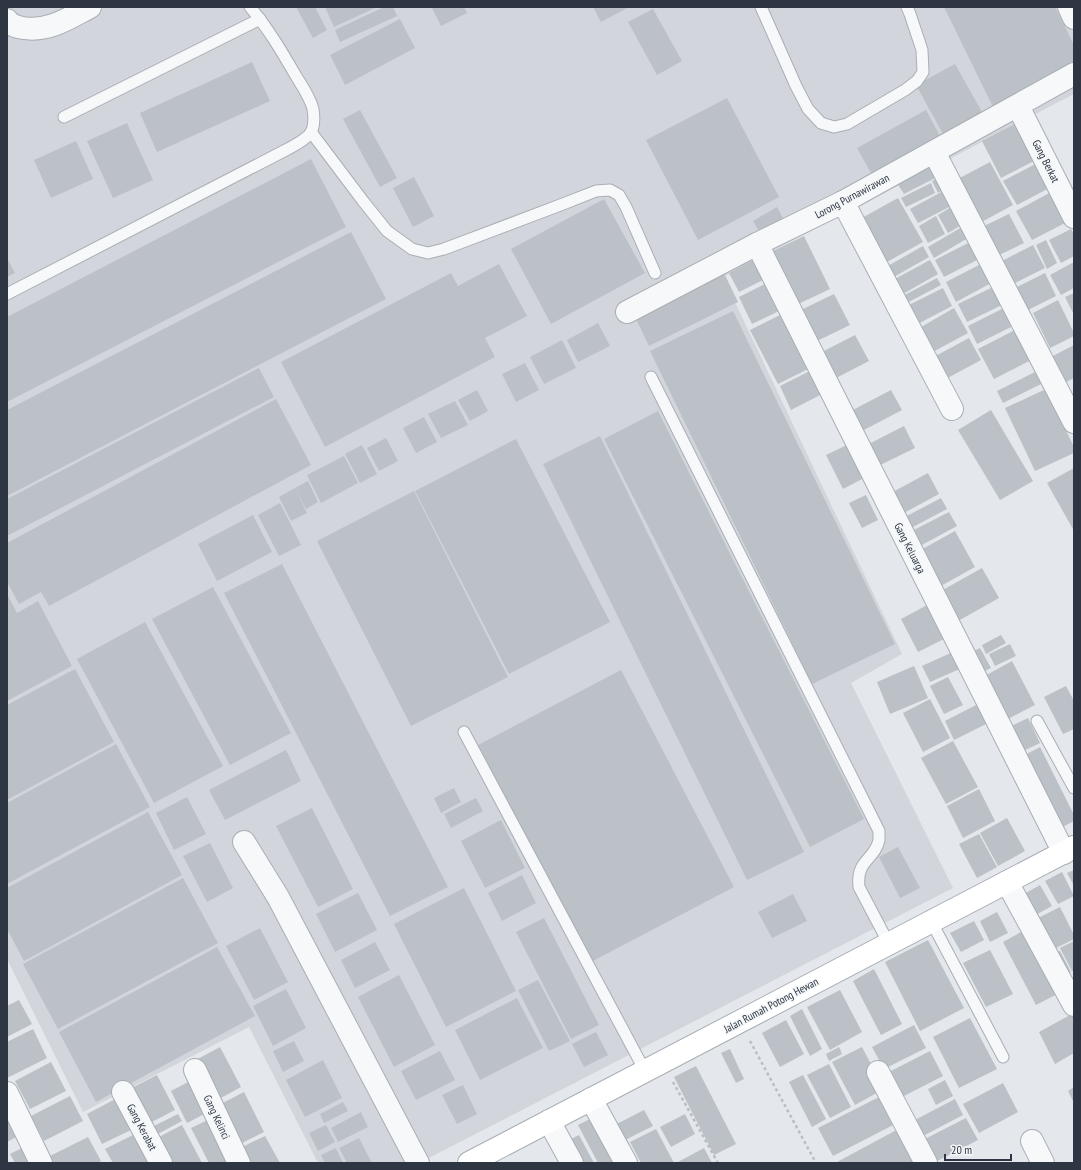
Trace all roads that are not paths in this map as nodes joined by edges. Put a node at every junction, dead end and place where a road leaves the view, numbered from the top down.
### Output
1 (90, 7) edge
2 (250, 7) edge
3 (761, 7) edge
4 (907, 7) edge
5 (1069, 7) edge
6 (1074, 18) edge
7 (260, 19) junction
8 (7, 20) edge
9 (1074, 74) edge
10 (1018, 106) junction
11 (64, 117) dead end
12 (311, 132) junction
13 (934, 152) junction
14 (843, 202) junction
15 (1074, 217) edge
16 (757, 244) junction
17 (655, 274) dead end
18 (7, 294) edge
19 (628, 312) dead end
20 (651, 377) dead end
21 (952, 409) dead end
22 (1074, 422) edge
23 (1037, 721) dead end
24 (464, 732) dead end
25 (1074, 788) edge
26 (244, 842) dead end
27 (1069, 850) edge
28 (1007, 882) junction
29 (931, 921) junction
30 (888, 944) junction
31 (1074, 1005) edge
32 (1003, 1057) dead end
33 (653, 1067) junction
34 (195, 1070) dead end
35 (878, 1072) dead end
36 (123, 1092) dead end
37 (7, 1093) edge
38 (591, 1099) junction
39 (549, 1121) junction
40 (1032, 1141) dead end
41 (41, 1163) edge
42 (161, 1163) edge
43 (239, 1163) edge
44 (418, 1163) edge
45 (469, 1163) edge
46 (572, 1163) edge
47 (626, 1163) edge
48 (926, 1163) edge
49 (1043, 1163) edge

1 - 8 street
2 - 7 lane
3 - 4 lane
5 - 6 street
7 - 11 lane
7 - 12 lane
9 - 10 street, Lorong Purnawirawan
10 - 13 street, Lorong Purnawirawan
10 - 15 street, Gang Berkat
12 - 17 lane
12 - 18 lane
13 - 14 street, Lorong Purnawirawan
13 - 22 street
14 - 16 street, Lorong Purnawirawan
14 - 21 street
16 - 19 street, Lorong Purnawirawan
16 - 27 street, Gang Keluarga
20 - 30 lane
23 - 25 lane
24 - 33 lane
26 - 44 street
27 - 28 street, Jalan Rumah Potong Hewan
28 - 29 street, Jalan Rumah Potong Hewan
28 - 31 street
29 - 30 street, Jalan Rumah Potong Hewan
29 - 32 lane
30 - 33 street, Jalan Rumah Potong Hewan
33 - 38 street, Jalan Rumah Potong Hewan
34 - 43 street, Gang Kelinci
35 - 48 street
36 - 42 street, Gang Kerabat
37 - 41 street
38 - 39 street, Jalan Rumah Potong Hewan
38 - 47 street
39 - 45 street, Jalan Rumah Potong Hewan
39 - 46 street
40 - 49 street

